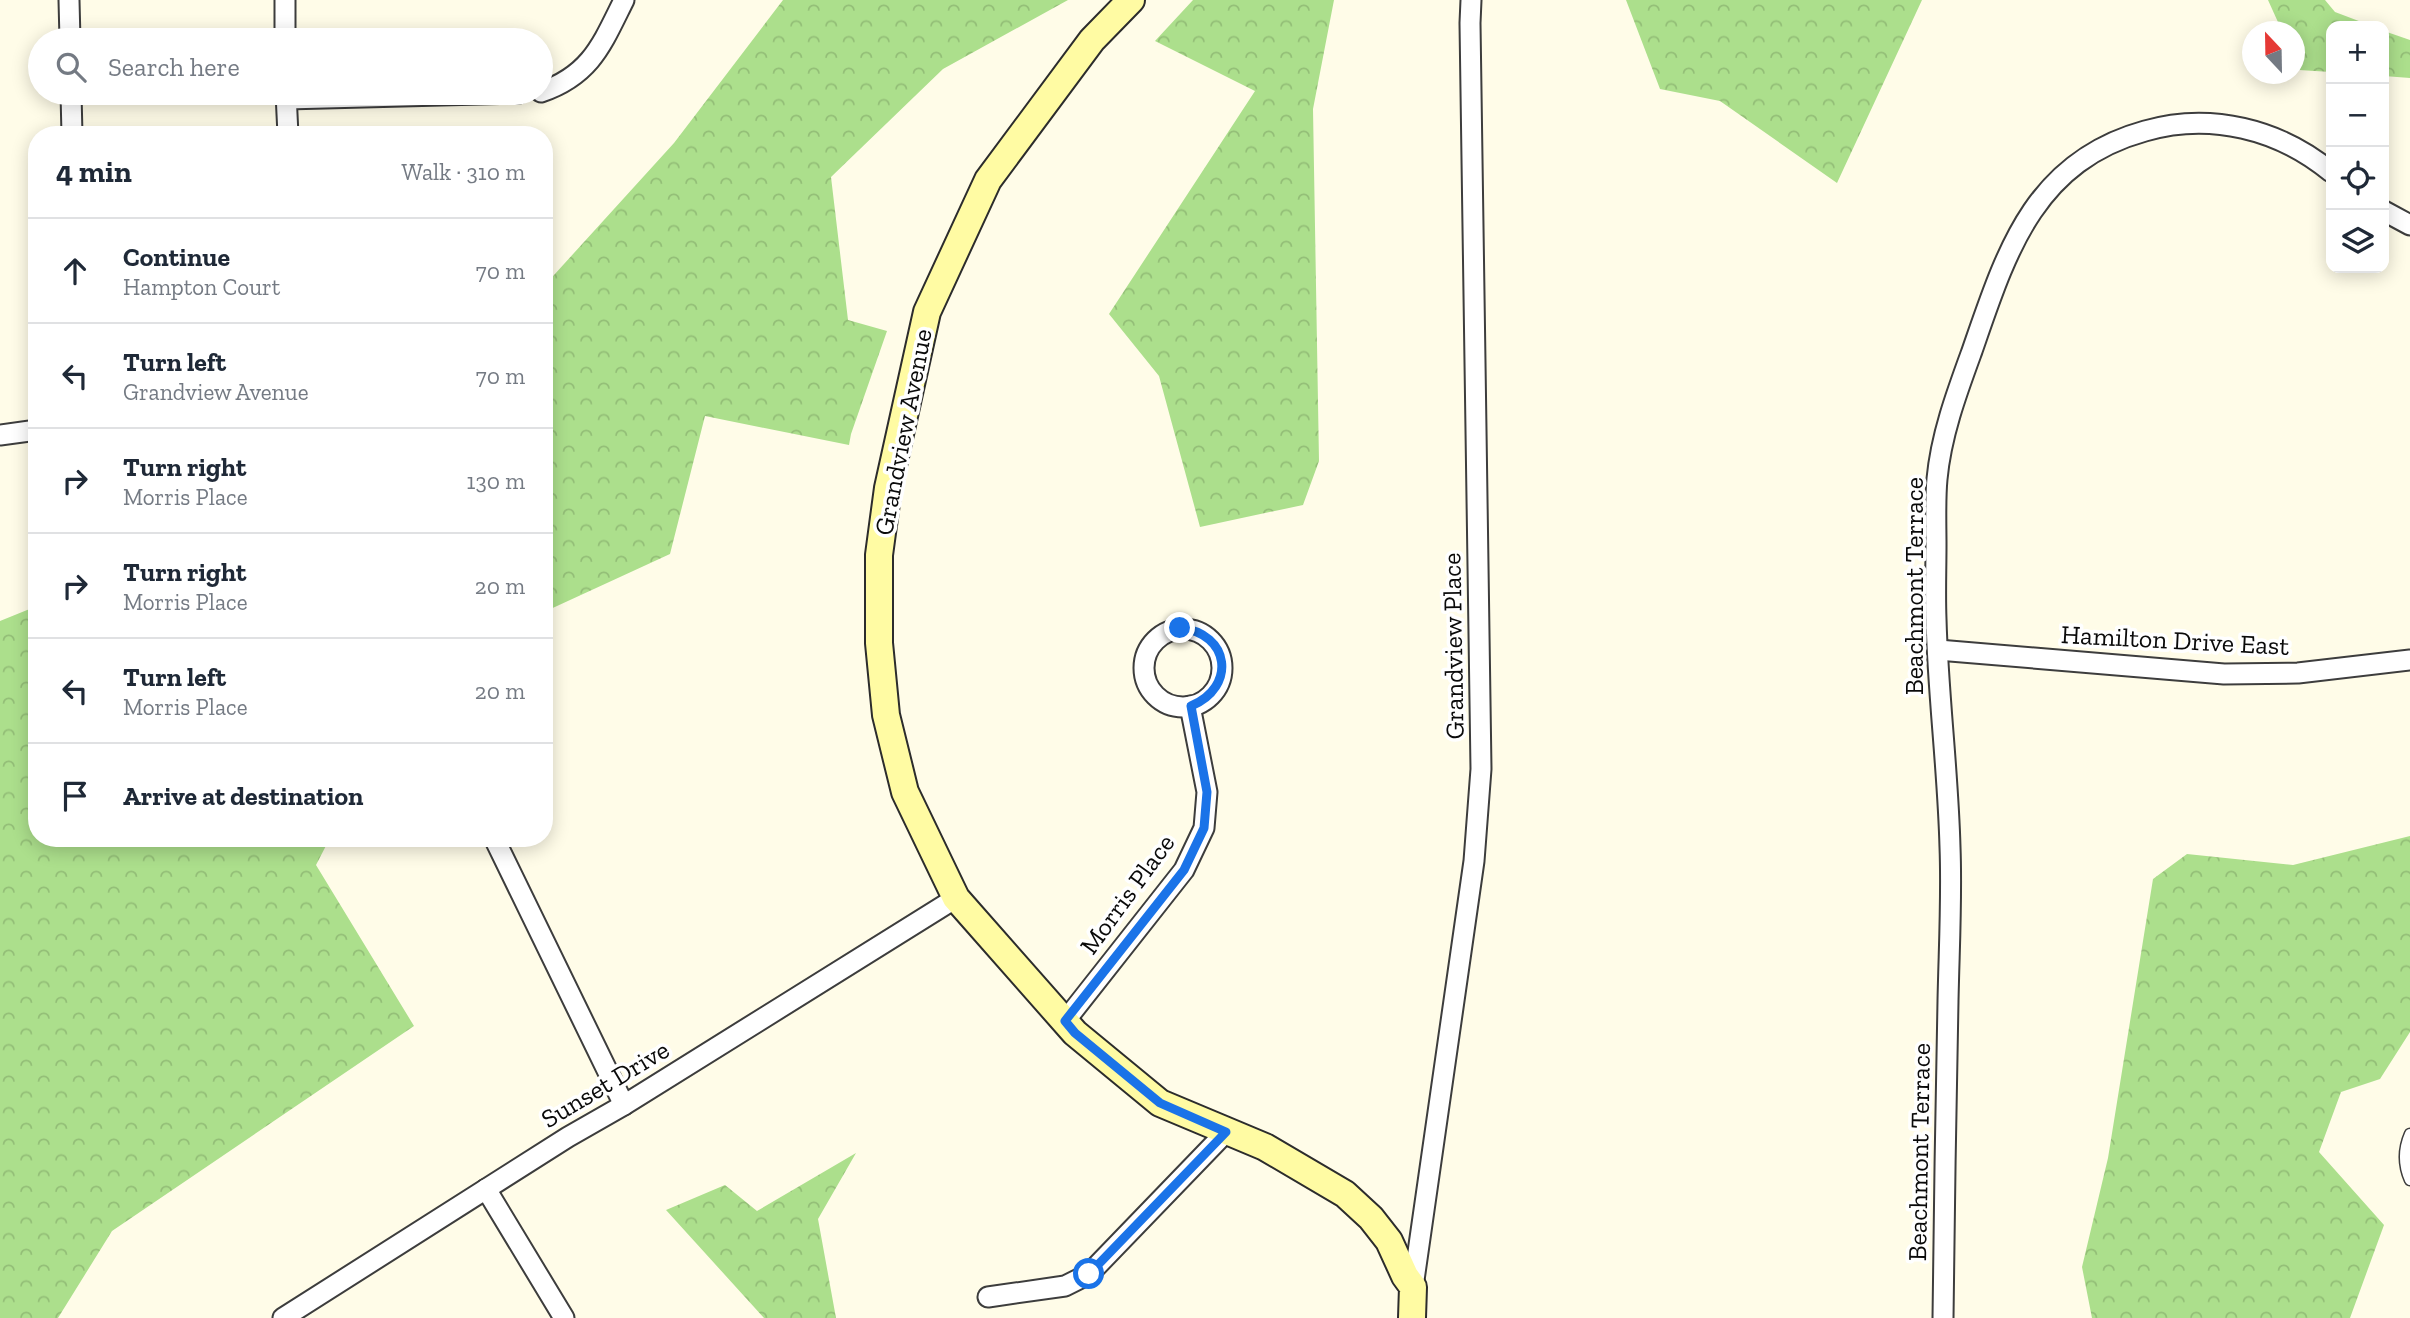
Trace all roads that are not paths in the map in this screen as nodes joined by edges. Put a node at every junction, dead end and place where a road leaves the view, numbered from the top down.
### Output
1 (69, 0) edge
2 (285, 0) edge
3 (624, 0) edge
4 (1131, 0) edge
5 (1471, 0) edge
6 (70, 28) edge
7 (285, 28) edge
8 (553, 88) edge
9 (71, 105) edge
10 (286, 105) edge
11 (72, 126) edge
12 (288, 126) edge
13 (2326, 168) edge
14 (2389, 214) edge
15 (2410, 225) edge
16 (28, 431) edge
17 (0, 435) edge
18 (1938, 650) junction
19 (2410, 660) edge
20 (1191, 706) junction
21 (498, 847) edge
22 (956, 898) junction
23 (1065, 1021) junction
24 (624, 1105) junction
25 (1226, 1132) junction
26 (2410, 1134) edge
27 (2410, 1180) edge
28 (486, 1189) junction
29 (1413, 1287) junction
30 (988, 1297) dead end
31 (283, 1318) edge
32 (564, 1318) edge
33 (1412, 1318) edge
34 (1943, 1318) edge

1 - 6 street
2 - 7 street
3 - 8 street
4 - 22 main road, Grandview Avenue
5 - 29 street, Grandview Place
9 - 11 street
10 - 12 street
13 - 18 street, Beachmont Terrace
14 - 15 street
16 - 17 street
18 - 19 street, Hamilton Drive East
18 - 34 street, Beachmont Terrace
20 - 20 street
20 - 23 street, Morris Place
21 - 24 street
22 - 23 main road, Grandview Avenue
22 - 24 street, Sunset Drive
23 - 25 main road, Grandview Avenue
24 - 28 street, Sunset Drive
25 - 29 main road, Grandview Avenue
25 - 30 street
26 - 27 lane
28 - 31 street, Sunset Drive
28 - 32 street
29 - 33 main road, Grandview Avenue

